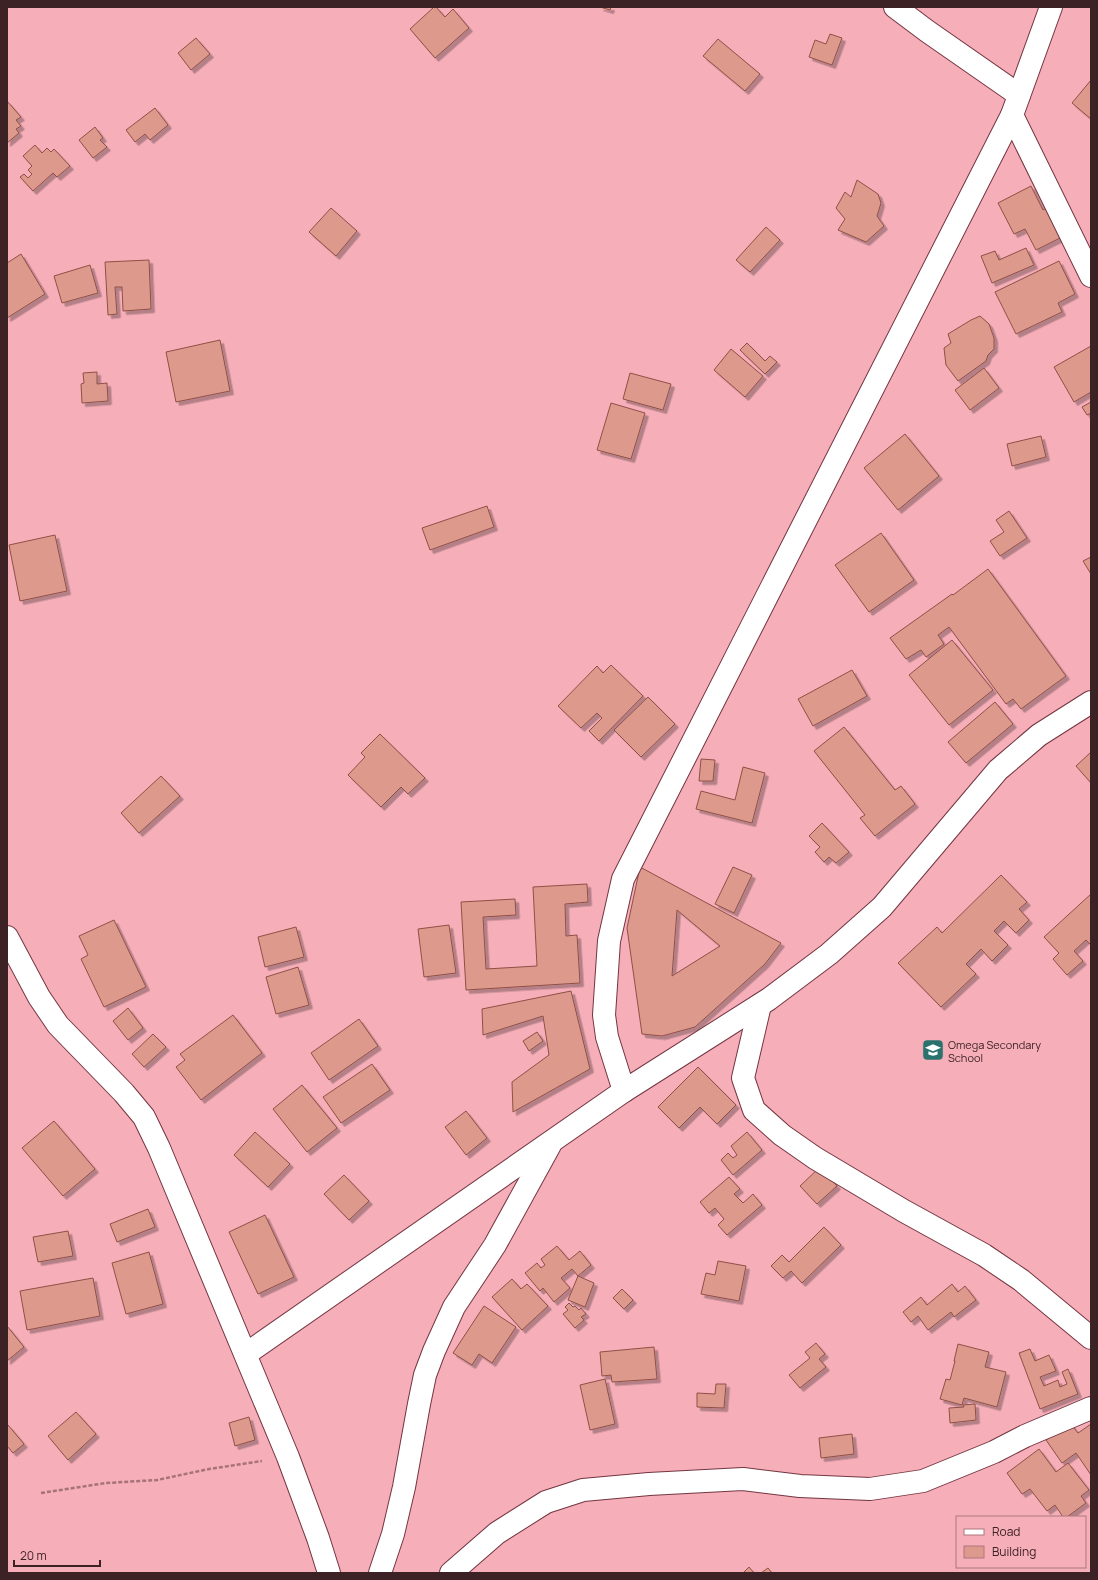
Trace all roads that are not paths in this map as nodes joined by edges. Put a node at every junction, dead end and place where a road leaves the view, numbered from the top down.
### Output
1 (895, 7) edge
2 (1051, 7) edge
3 (1019, 95) junction
4 (1012, 115) junction
5 (1091, 276) edge
6 (1091, 702) edge
7 (7, 937) edge
8 (760, 1005) junction
9 (624, 1091) junction
10 (553, 1141) junction
11 (1091, 1338) edge
12 (246, 1354) junction
13 (1091, 1408) edge
14 (329, 1573) edge
15 (380, 1573) edge
16 (450, 1573) edge

1 - 3 street
2 - 3 street
3 - 4 street
4 - 5 street
4 - 9 street
6 - 8 street
7 - 12 street
8 - 9 street
8 - 11 street
9 - 10 street
10 - 12 street
10 - 15 street
12 - 14 street
13 - 16 street

